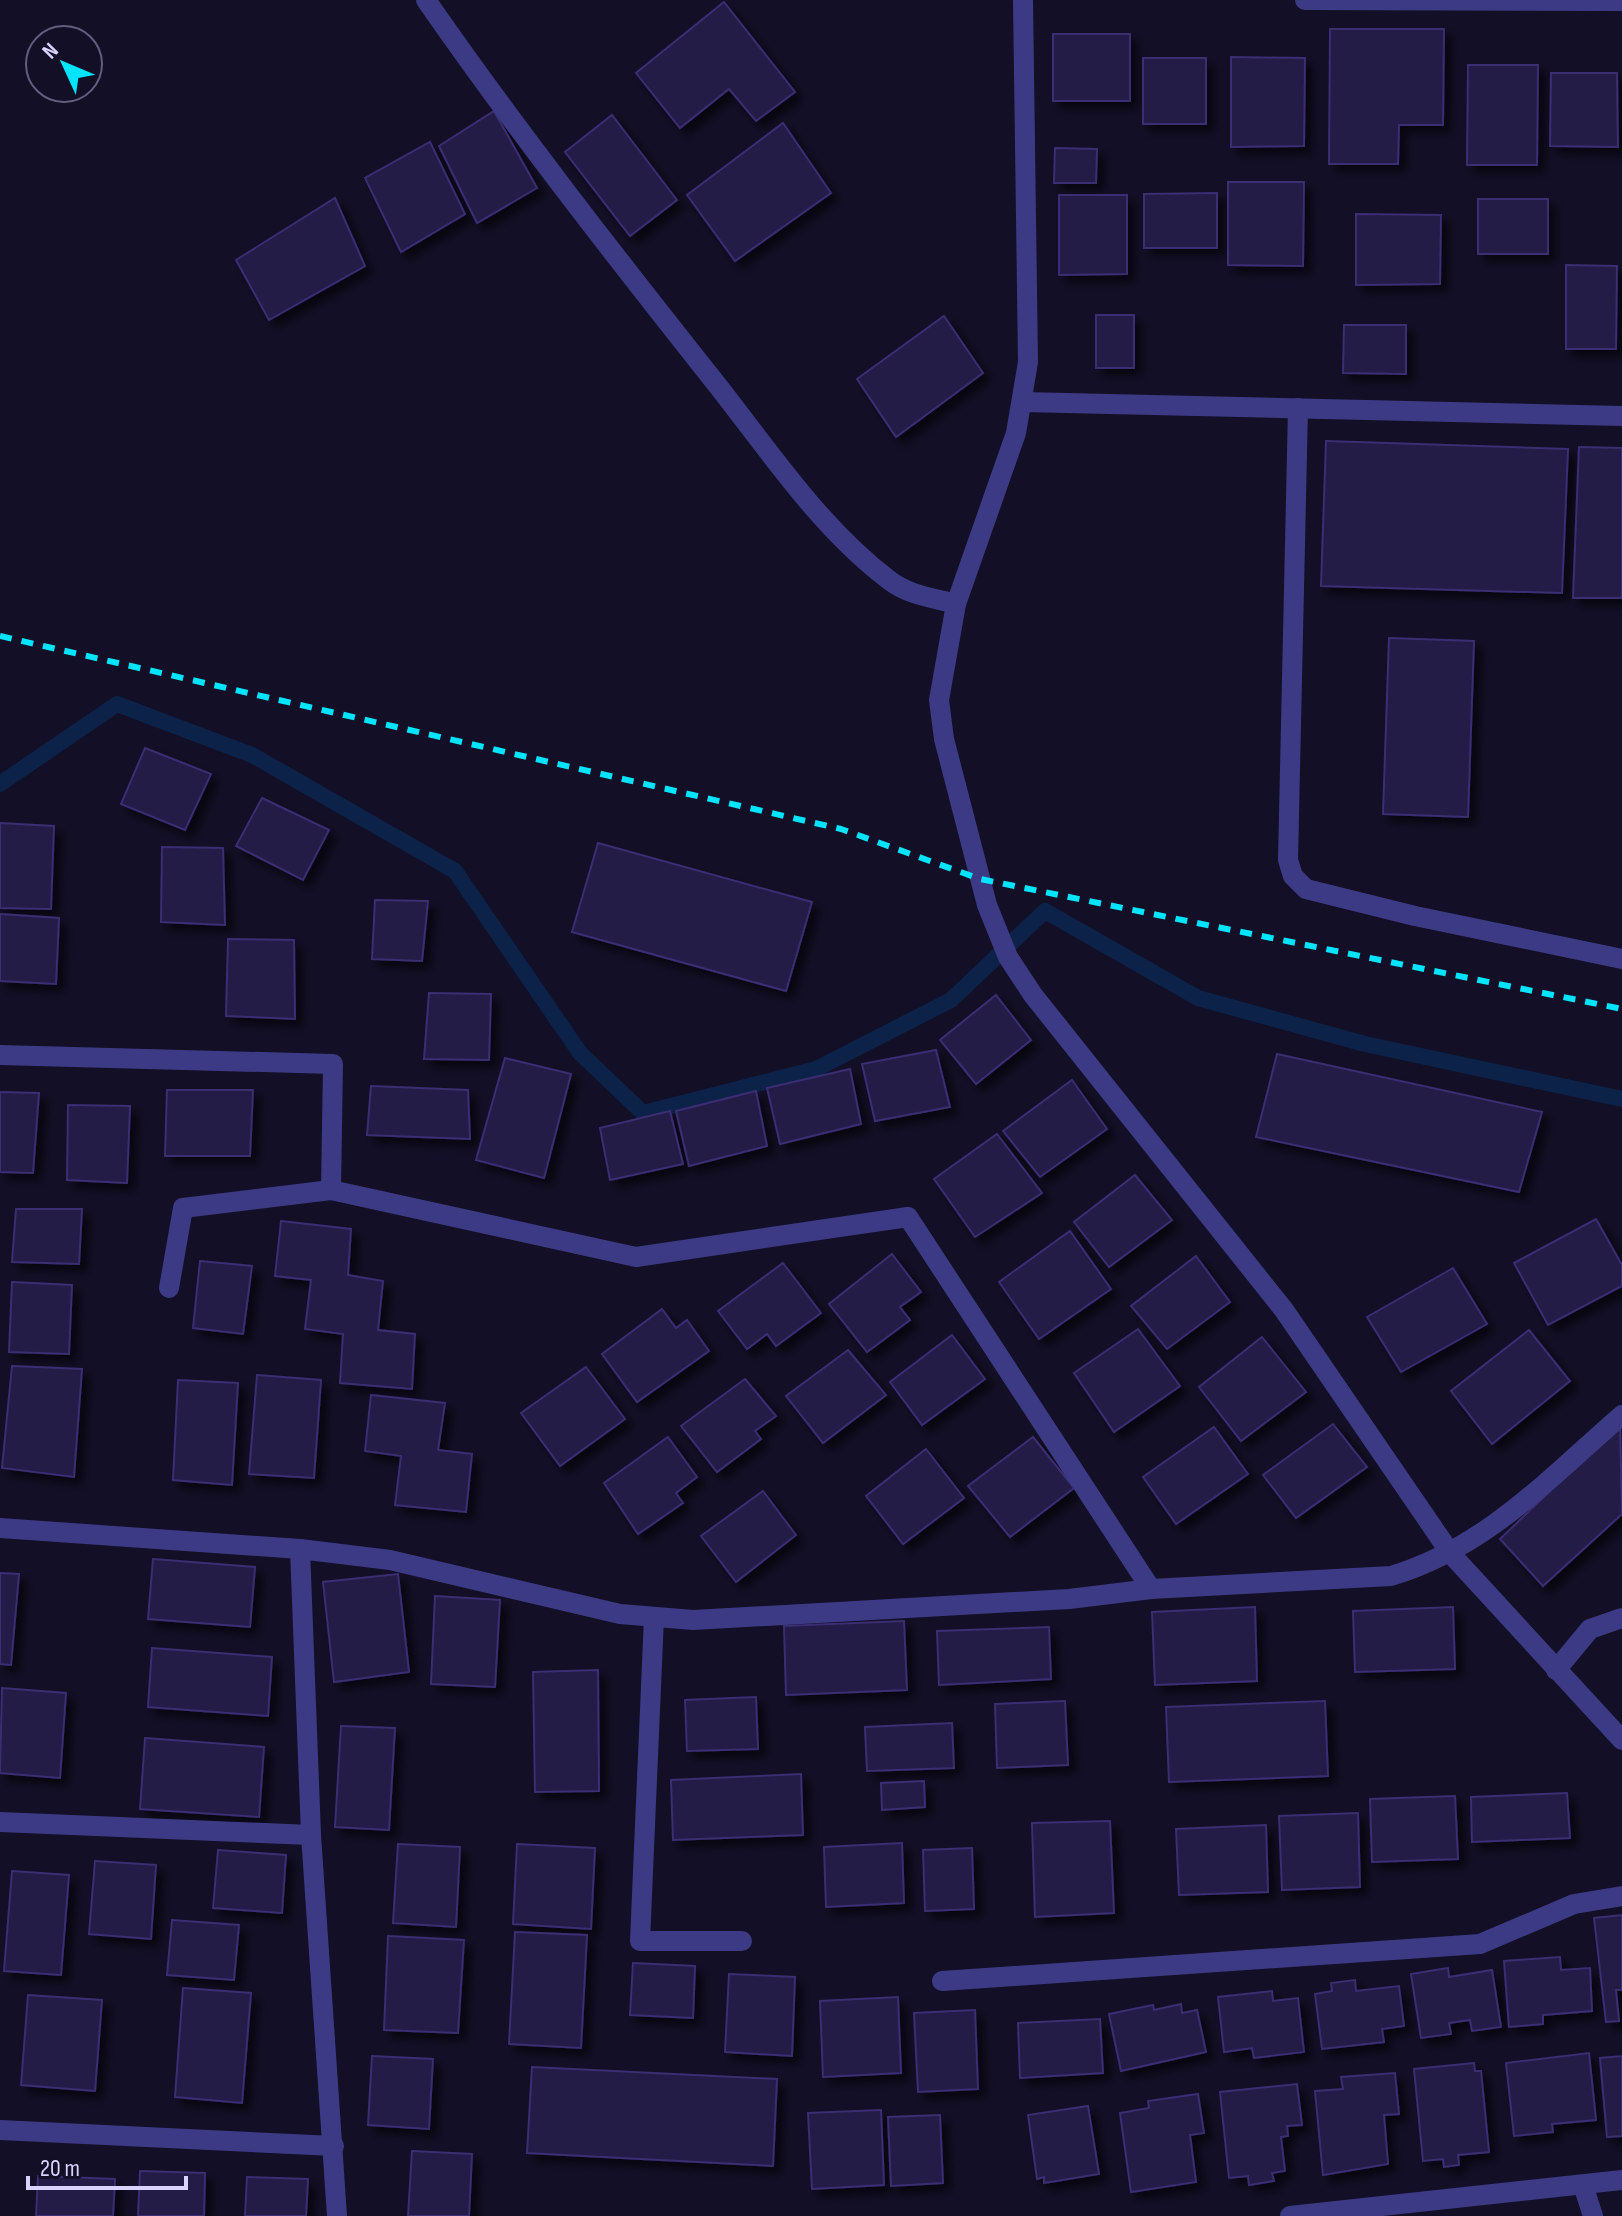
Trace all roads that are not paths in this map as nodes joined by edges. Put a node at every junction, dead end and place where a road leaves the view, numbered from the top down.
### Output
1 (426, 0) edge
2 (1023, 0) edge
3 (1305, 0) edge
4 (1622, 1) edge
5 (1023, 402) junction
6 (1298, 408) junction
7 (1622, 416) edge
8 (956, 604) junction
9 (1622, 959) edge
10 (0, 1055) edge
11 (331, 1190) junction
12 (169, 1288) dead end
13 (1622, 1415) edge
14 (0, 1528) edge
15 (300, 1549) junction
16 (1451, 1554) junction
17 (1151, 1589) junction
18 (654, 1617) junction
19 (1622, 1618) edge
20 (1556, 1670) junction
21 (1622, 1740) edge
22 (0, 1822) edge
23 (311, 1835) junction
24 (1622, 1896) edge
25 (742, 1941) dead end
26 (942, 1981) dead end
27 (0, 2130) edge
28 (334, 2146) junction
29 (1622, 2180) edge
30 (1583, 2185) junction
31 (337, 2216) edge
32 (1290, 2216) edge
33 (1593, 2216) edge

1 - 8 street
2 - 5 street
3 - 4 street
5 - 6 street
5 - 8 street
6 - 7 street
6 - 9 street
8 - 16 street
10 - 11 street
11 - 12 street
11 - 17 street
13 - 16 street
14 - 15 street
15 - 18 street
15 - 23 street
16 - 17 street
16 - 20 street
17 - 18 street
18 - 25 street
19 - 20 street
20 - 21 street
22 - 23 street
23 - 28 street
24 - 26 street
27 - 28 street
28 - 31 street
29 - 30 street
30 - 32 street
30 - 33 street

